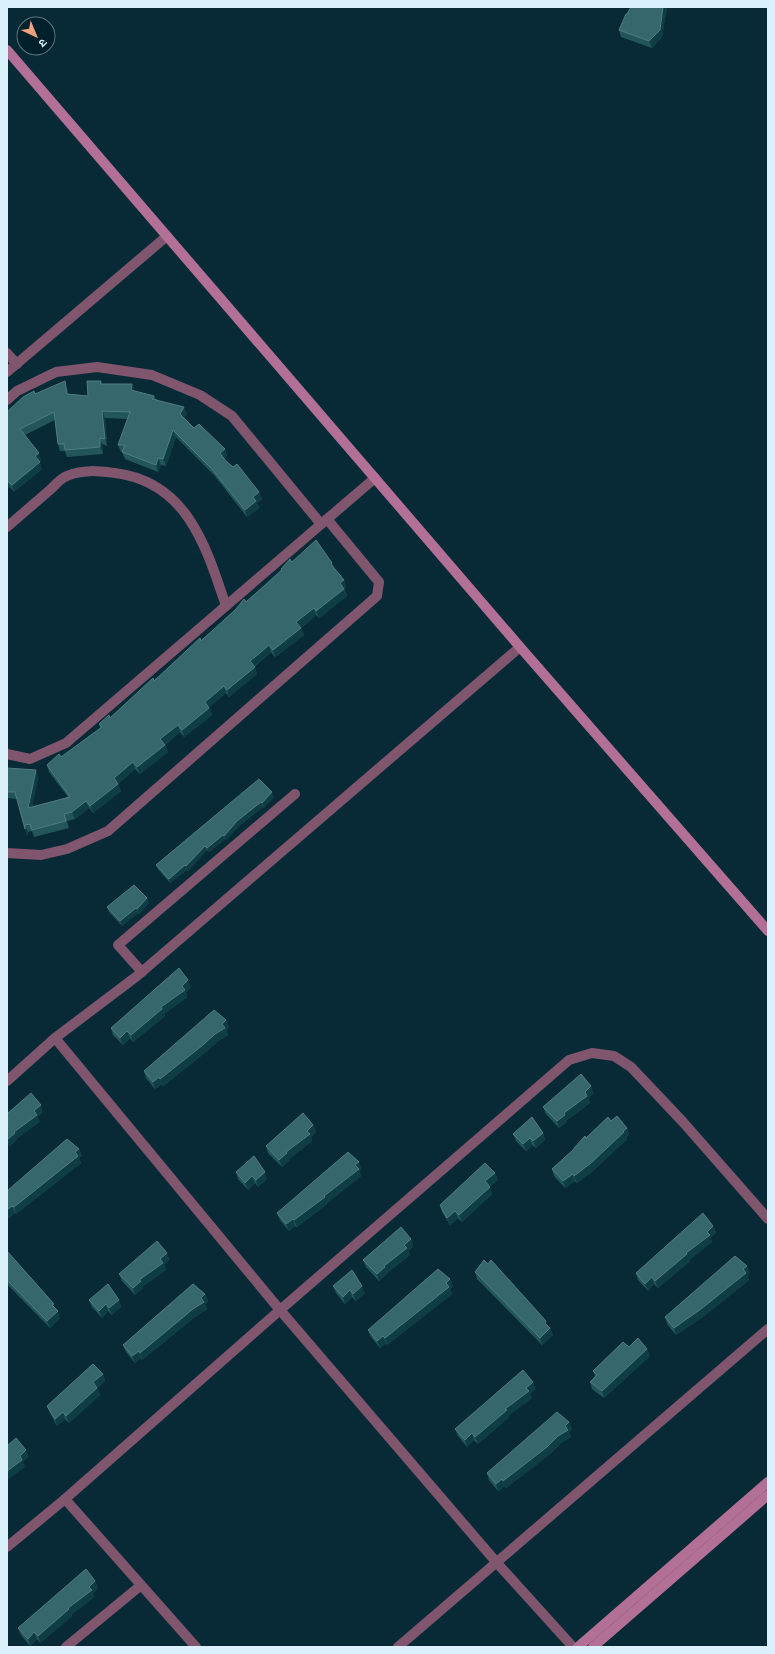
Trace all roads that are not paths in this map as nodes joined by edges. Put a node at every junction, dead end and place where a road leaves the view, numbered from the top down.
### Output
1 (7, 50) edge
2 (167, 236) junction
3 (7, 353) edge
4 (17, 364) junction
5 (7, 372) edge
6 (7, 400) edge
7 (375, 478) junction
8 (324, 522) junction
9 (7, 527) edge
10 (226, 606) junction
11 (520, 647) junction
12 (7, 754) edge
13 (295, 794) dead end
14 (7, 853) edge
15 (768, 932) edge
16 (142, 972) junction
17 (55, 1038) junction
18 (7, 1080) edge
19 (768, 1219) edge
20 (280, 1310) junction
21 (768, 1329) edge
22 (768, 1482) edge
23 (64, 1499) junction
24 (766, 1500) edge
25 (7, 1547) edge
26 (497, 1563) junction
27 (140, 1586) junction
28 (66, 1647) edge
29 (196, 1647) edge
30 (398, 1647) edge
31 (573, 1647) edge
32 (578, 1647) edge
33 (593, 1647) edge

1 - 2 street
2 - 4 street
2 - 7 street
3 - 4 street
4 - 5 street
6 - 8 street
7 - 8 street
7 - 11 street
8 - 10 street
8 - 14 street
9 - 10 street
10 - 12 street
11 - 15 street
11 - 16 street
13 - 16 street
16 - 17 street
17 - 18 street
17 - 20 street
19 - 20 street
20 - 23 street
20 - 26 street
21 - 26 street
22 - 32 street
23 - 25 street
23 - 27 street
24 - 33 street
26 - 30 street
26 - 31 street
27 - 28 street
27 - 29 street

